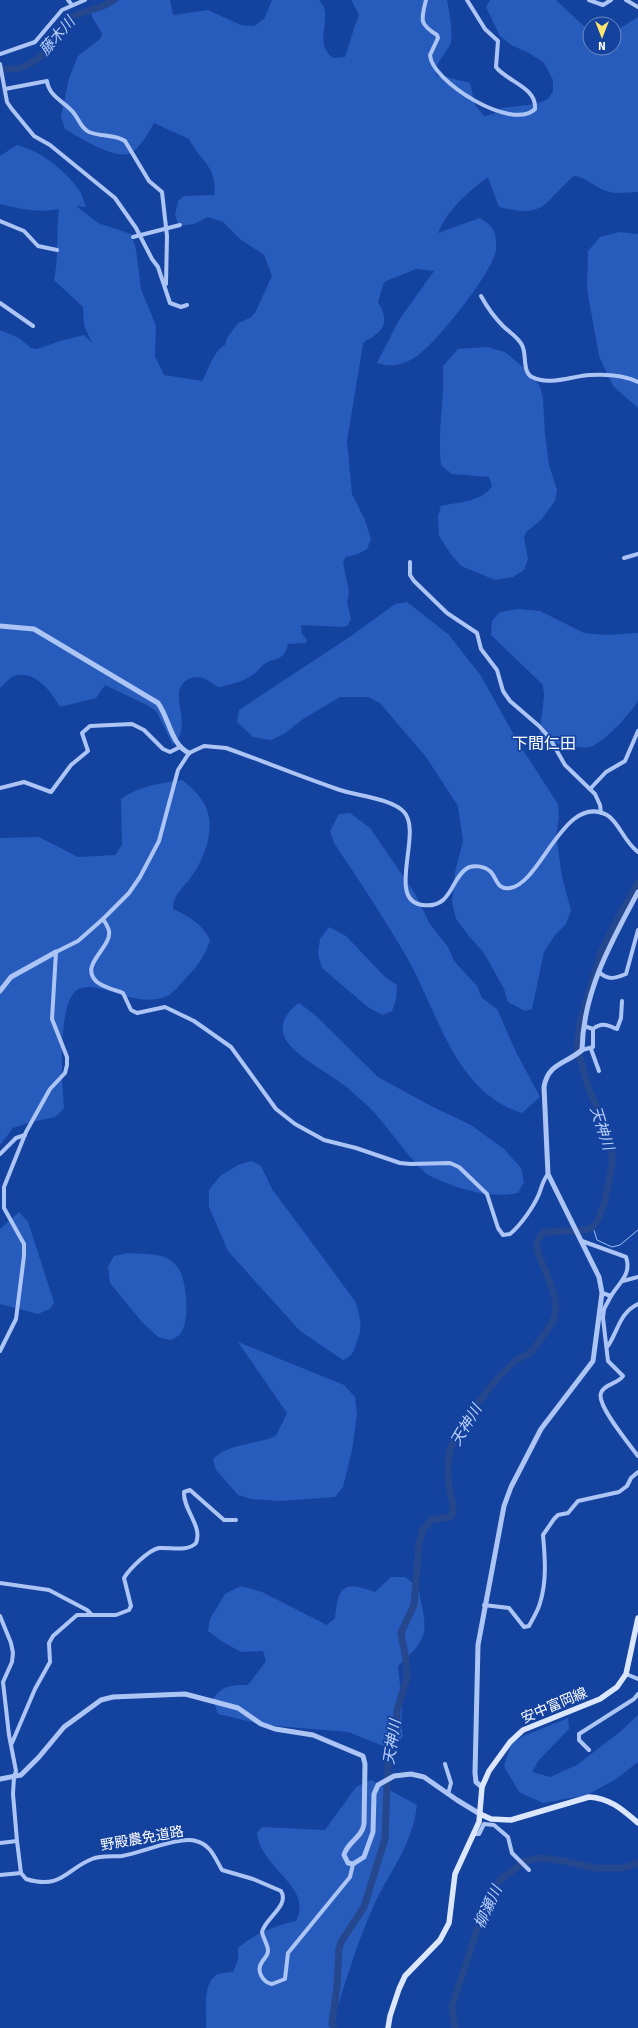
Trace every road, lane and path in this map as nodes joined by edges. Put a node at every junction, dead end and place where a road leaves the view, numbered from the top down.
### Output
1 (68, 0) edge
2 (85, 0) edge
3 (426, 0) edge
4 (467, 0) edge
5 (589, 0) edge
6 (611, 0) edge
7 (626, 0) edge
8 (72, 5) junction
9 (638, 7) edge
10 (0, 54) edge
11 (0, 64) edge
12 (5, 89) junction
13 (0, 221) edge
14 (180, 225) dead end
15 (133, 237) dead end
16 (57, 250) dead end
17 (165, 291) junction
18 (481, 296) dead end
19 (0, 303) edge
20 (187, 305) dead end
21 (33, 326) dead end
22 (638, 382) edge
23 (638, 554) edge
24 (624, 558) dead end
25 (410, 562) dead end
26 (0, 626) edge
27 (638, 731) edge
28 (180, 747) junction
29 (189, 753) junction
30 (0, 788) edge
31 (590, 789) junction
32 (601, 813) junction
33 (638, 852) edge
34 (638, 892) edge
35 (103, 919) junction
36 (638, 930) edge
37 (56, 952) junction
38 (599, 972) junction
39 (0, 991) edge
40 (622, 1001) dead end
41 (584, 1026) junction
42 (593, 1029) junction
43 (591, 1049) junction
44 (582, 1051) junction
45 (600, 1071) dead end
46 (25, 1135) junction
47 (0, 1154) edge
48 (548, 1174) junction
49 (582, 1241) junction
50 (638, 1277) edge
51 (623, 1281) junction
52 (602, 1292) junction
53 (611, 1296) junction
54 (638, 1304) edge
55 (606, 1348) junction
56 (0, 1351) edge
57 (638, 1456) edge
58 (638, 1472) edge
59 (236, 1520) dead end
60 (0, 1583) edge
61 (484, 1606) junction
62 (91, 1614) junction
63 (0, 1616) edge
64 (638, 1618) edge
65 (626, 1674) junction
66 (638, 1679) edge
67 (638, 1694) edge
68 (12, 1743) junction
69 (589, 1750) dead end
70 (444, 1764) dead end
71 (14, 1778) junction
72 (0, 1779) edge
73 (482, 1787) junction
74 (448, 1794) junction
75 (480, 1814) junction
76 (638, 1823) edge
77 (474, 1834) junction
78 (17, 1841) junction
79 (0, 1843) edge
80 (353, 1864) junction
81 (529, 1870) dead end
82 (21, 1873) junction
83 (0, 1875) edge
84 (388, 2028) edge

1 - 8 street
2 - 8 street
3 - 4 street
5 - 6 street
7 - 9 street
8 - 10 street
11 - 12 street
12 - 17 street
12 - 17 street
13 - 16 street
14 - 15 street
17 - 20 street
18 - 22 street
19 - 21 street
23 - 24 street
25 - 31 street
26 - 28 street
27 - 31 street
28 - 29 street
28 - 30 street
29 - 32 street
29 - 35 street
31 - 32 street
32 - 33 street
34 - 38 street
35 - 37 street
35 - 48 street
36 - 38 street
37 - 39 street
37 - 46 street
38 - 41 street
40 - 42 street
41 - 42 street
41 - 44 street
42 - 43 street
43 - 44 street
43 - 45 street
44 - 48 street
46 - 47 street
46 - 56 street
48 - 49 street
49 - 51 street
49 - 52 street
50 - 51 street
51 - 53 street
52 - 53 street
52 - 61 street
53 - 55 street
54 - 55 street
55 - 57 street
58 - 61 street
59 - 62 street
60 - 62 street
61 - 73 street
62 - 68 street
63 - 68 street
64 - 65 main road, 安中富岡線
65 - 66 street
65 - 73 main road, 安中富岡線
67 - 69 street
68 - 71 street
70 - 74 street
71 - 72 street
71 - 78 street
71 - 80 street
73 - 75 main road, 安中富岡線
74 - 75 street
74 - 80 street
75 - 76 main road
75 - 77 main road, 安中富岡線
77 - 81 street
77 - 84 main road, 安中富岡線
78 - 79 street
78 - 82 street
80 - 82 street, 野殿農免道路
82 - 83 street, 野殿農免道路

